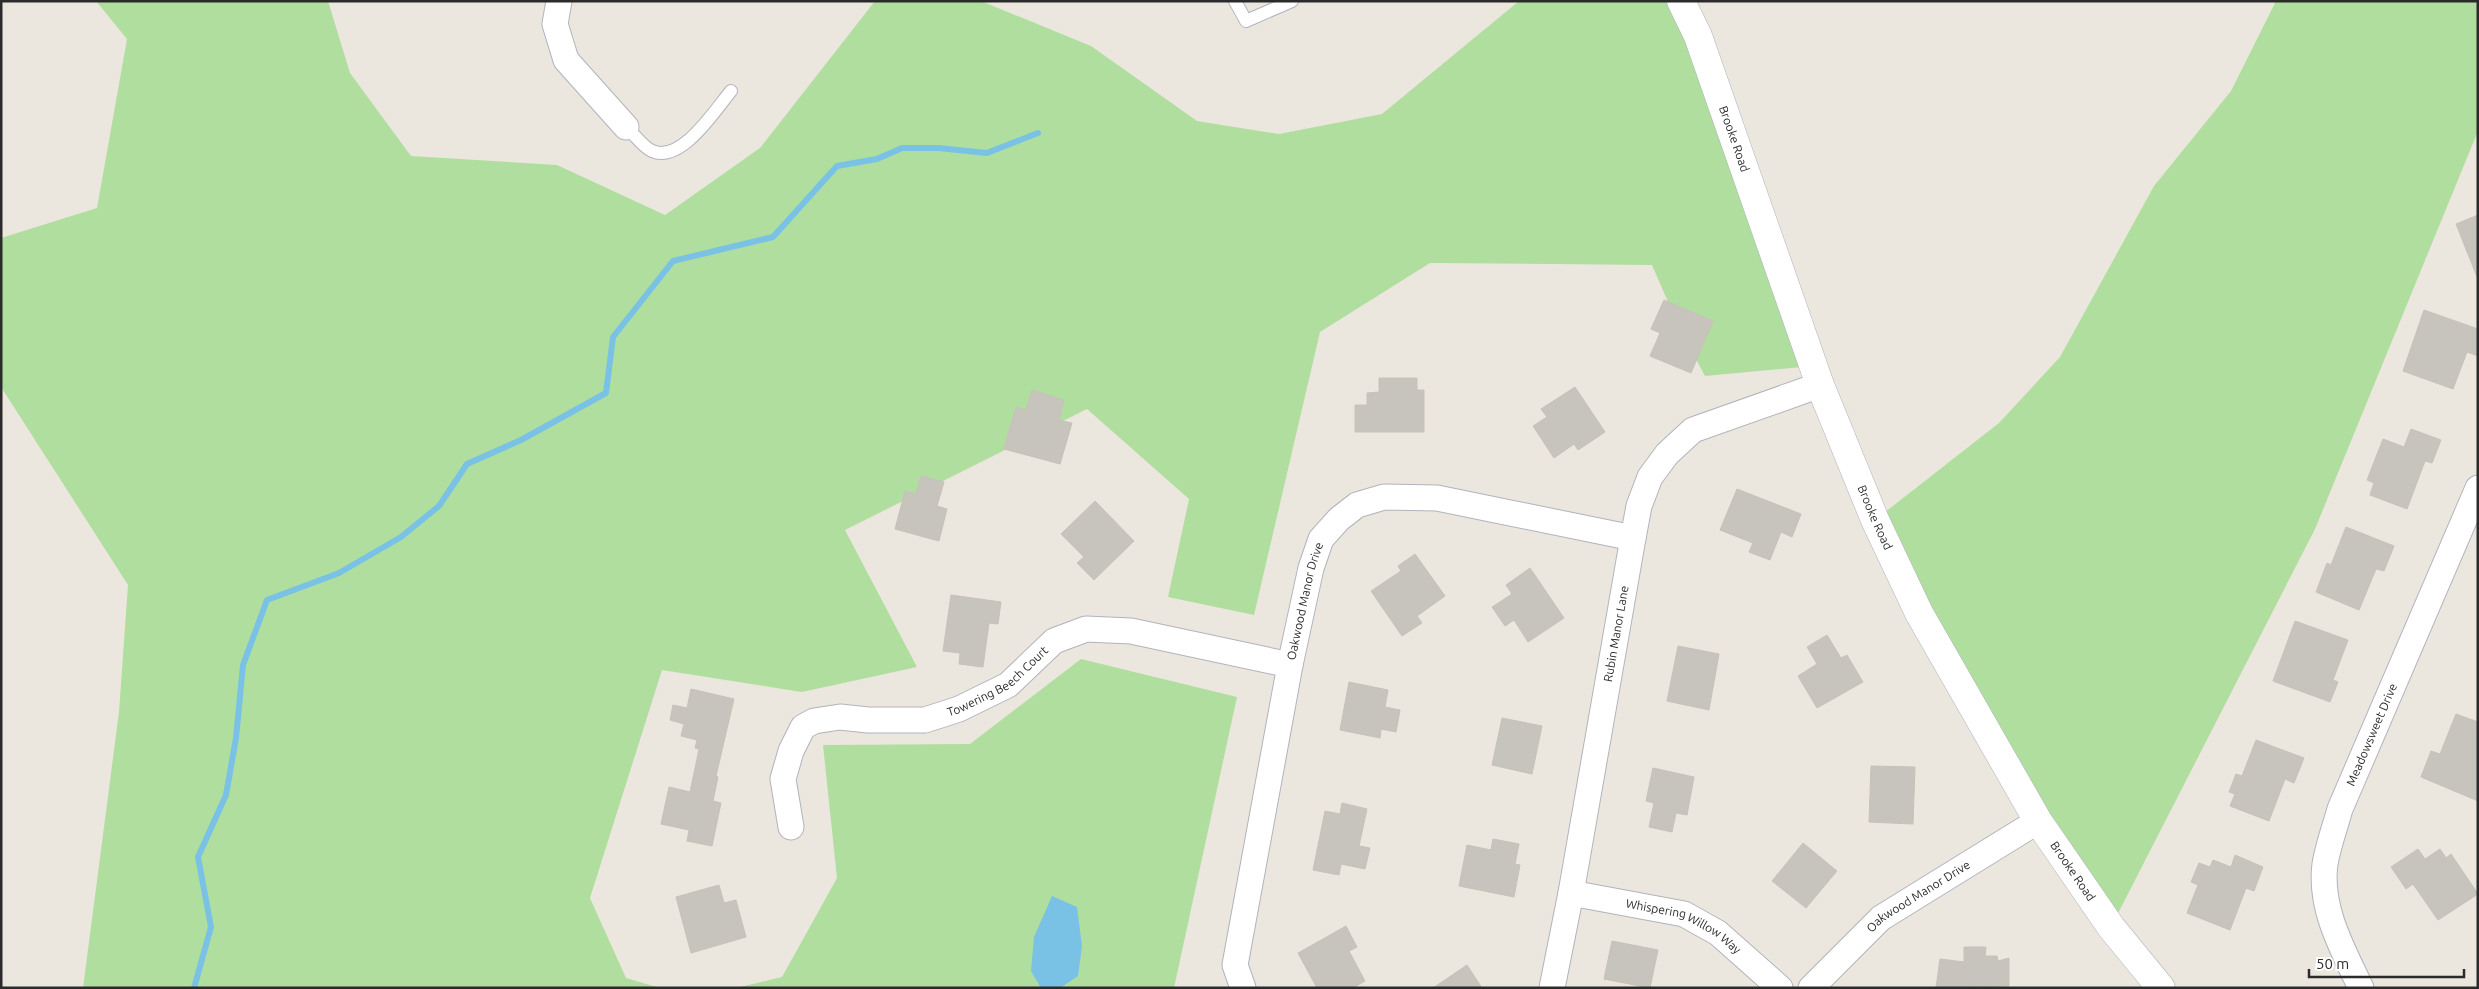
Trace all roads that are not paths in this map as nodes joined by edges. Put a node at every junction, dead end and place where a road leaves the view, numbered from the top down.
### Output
1 (559, 1) edge
2 (1235, 1) edge
3 (1292, 1) edge
4 (1681, 1) edge
5 (731, 92) dead end
6 (626, 127) joint
7 (1820, 384) junction
8 (2478, 488) edge
9 (1633, 538) junction
10 (1290, 665) junction
11 (2038, 820) junction
12 (791, 827) dead end
13 (1571, 893) junction
14 (1243, 988) edge
15 (1552, 988) edge
16 (1780, 988) edge
17 (1811, 988) edge
18 (2161, 988) edge
19 (2361, 988) edge

1 - 6 street
2 - 3 lane
4 - 7 street, Brooke Road
5 - 6 lane
7 - 9 street, Rubin Manor Lane
7 - 11 street, Brooke Road
8 - 19 street, Meadowsweet Drive
9 - 10 street, Oakwood Manor Drive
9 - 13 street, Rubin Manor Lane
10 - 12 street, Towering Beech Court
10 - 14 street, Oakwood Manor Drive
11 - 17 street, Oakwood Manor Drive
11 - 18 street, Brooke Road
13 - 15 street, Rubin Manor Lane
13 - 16 street, Whispering Willow Way

